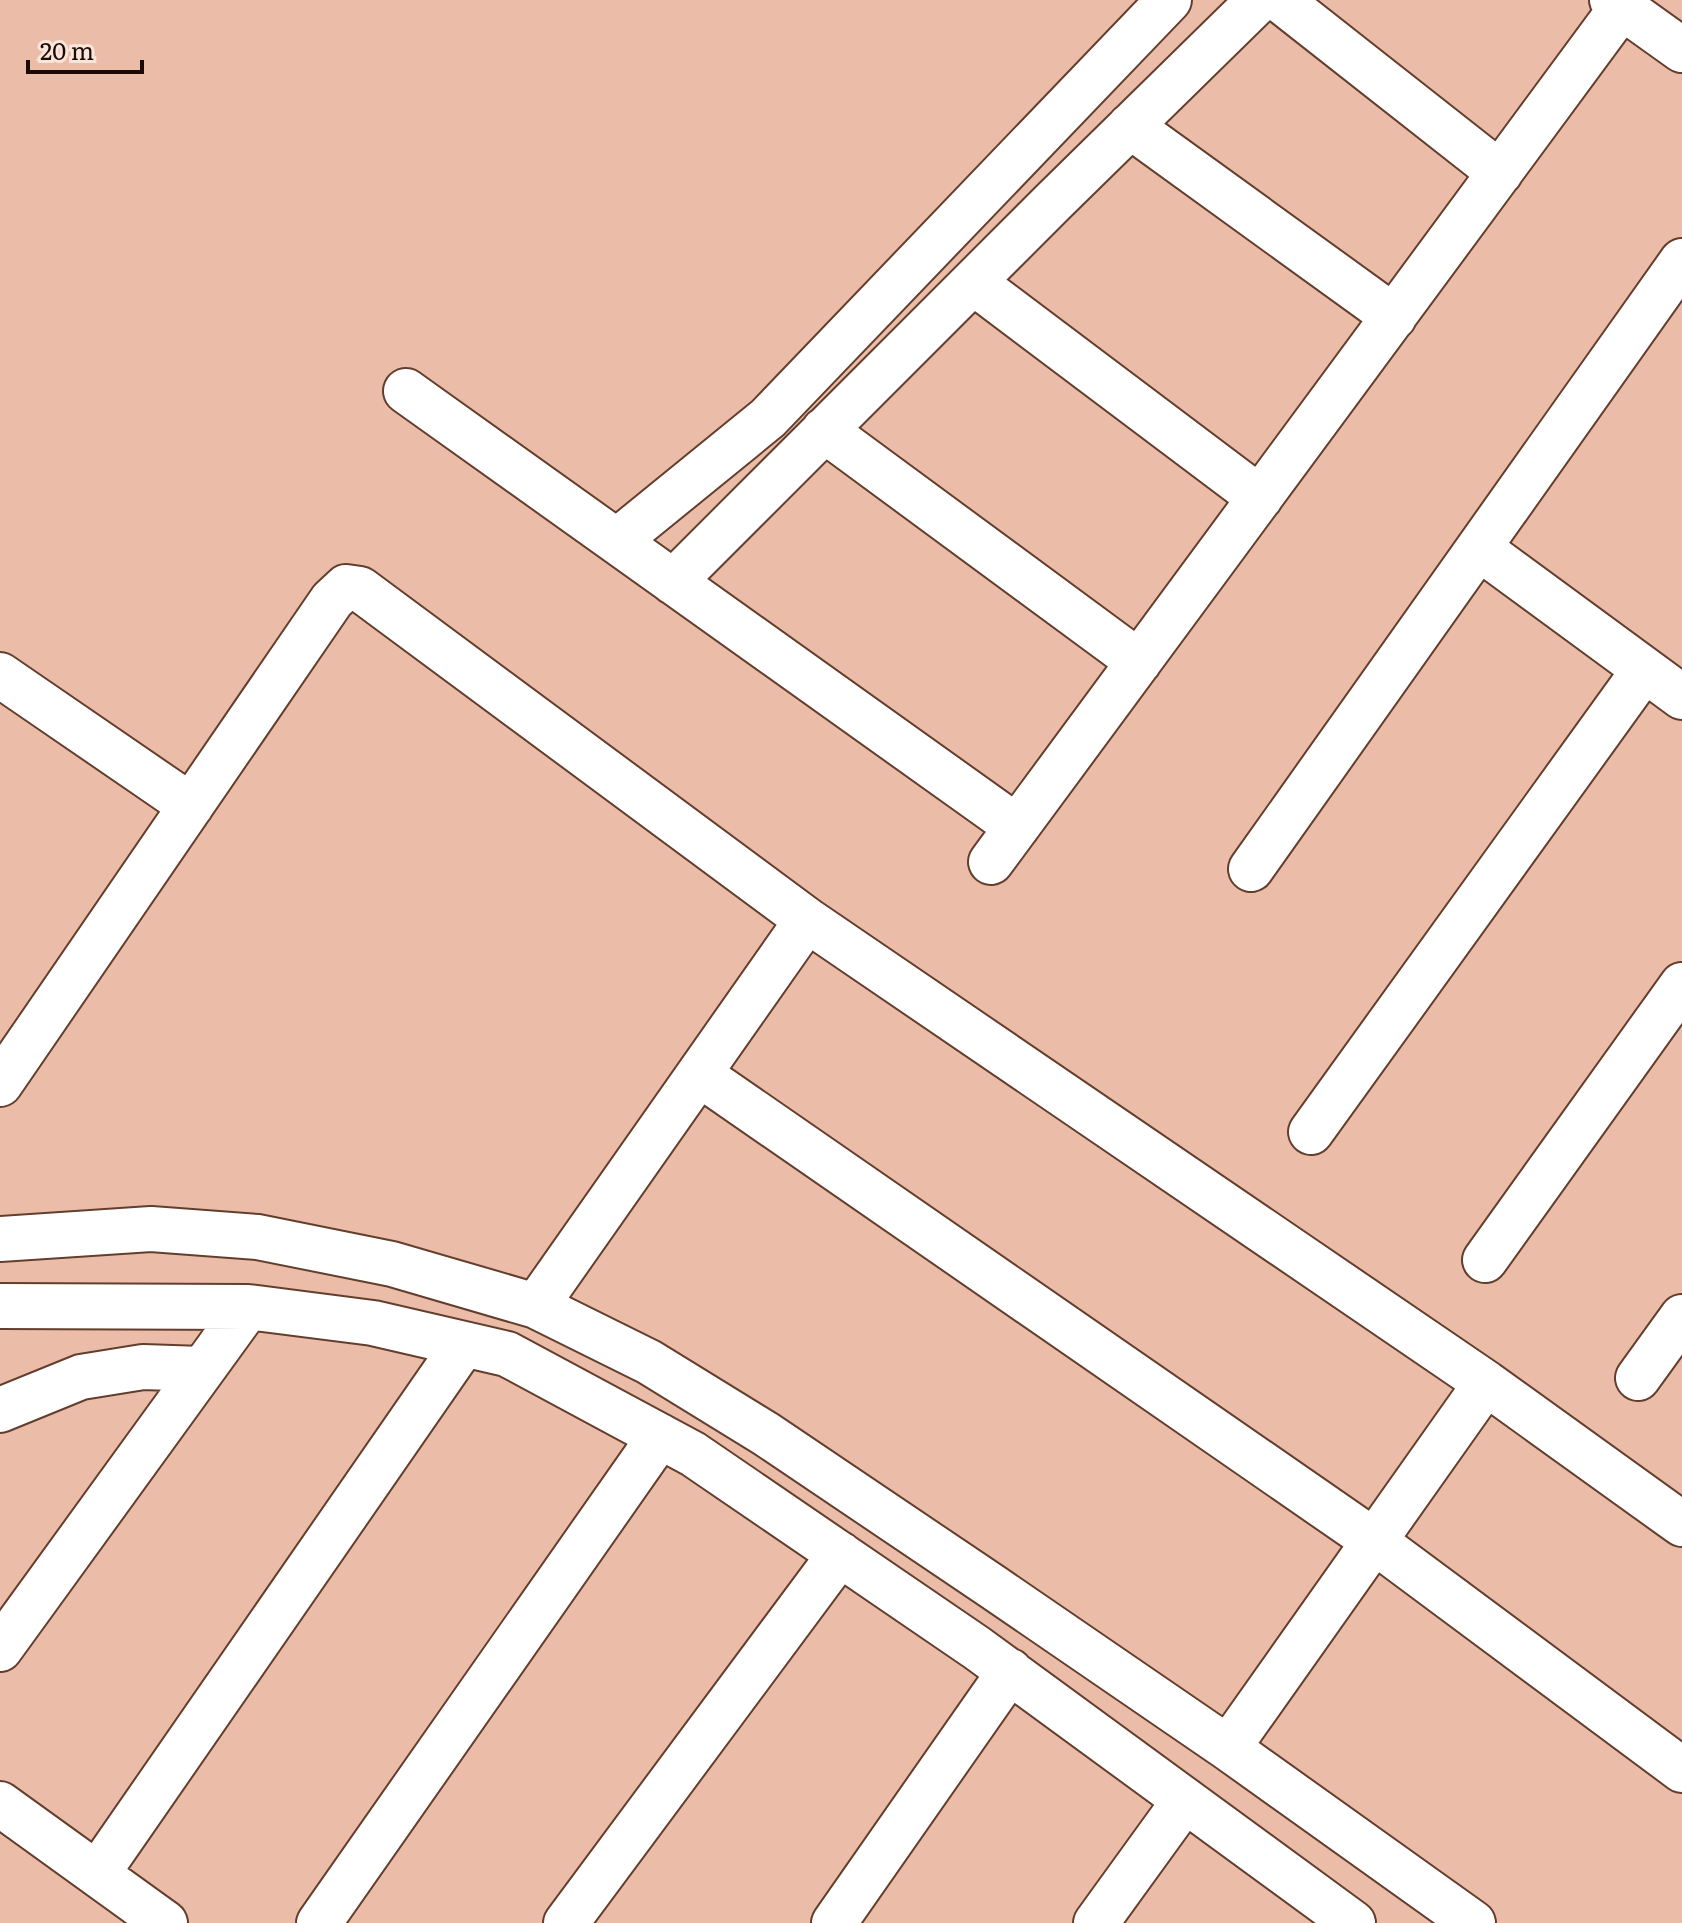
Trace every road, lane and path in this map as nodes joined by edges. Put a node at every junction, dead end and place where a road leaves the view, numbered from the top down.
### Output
1 (1169, 0) edge
2 (1259, 0) edge
3 (1280, 0) edge
4 (1620, 2) edge
5 (1682, 50) edge
6 (1130, 126) junction
7 (1500, 173) junction
8 (1682, 261) edge
9 (973, 282) junction
10 (1394, 317) junction
11 (406, 391) dead end
12 (824, 430) junction
13 (1260, 498) junction
14 (617, 541) junction
15 (1479, 548) junction
16 (673, 582) junction
17 (1139, 662) junction
18 (1644, 670) junction
19 (1, 679) edge
20 (1682, 697) edge
21 (191, 806) junction
22 (1017, 827) junction
23 (991, 862) dead end
24 (1251, 869) dead end
25 (807, 920) junction
26 (1682, 985) edge
27 (699, 1074) junction
28 (0, 1084) edge
29 (1311, 1132) dead end
30 (0, 1239) edge
31 (1485, 1260) dead end
32 (0, 1306) edge
33 (536, 1306) junction
34 (248, 1307) junction
35 (1682, 1317) edge
36 (464, 1344) junction
37 (202, 1369) junction
38 (1638, 1378) dead end
39 (1486, 1383) junction
40 (0, 1410) edge
41 (660, 1436) junction
42 (1682, 1524) edge
43 (1374, 1541) junction
44 (840, 1554) junction
45 (954, 1560) junction
46 (929, 1615) junction
47 (0, 1649) edge
48 (1010, 1671) junction
49 (1228, 1748) junction
50 (1682, 1770) edge
51 (1185, 1800) junction
52 (0, 1804) edge
53 (97, 1874) junction
54 (1348, 1922) edge
55 (165, 1923) edge
56 (319, 1923) edge
57 (566, 1923) edge
58 (834, 1923) edge
59 (1096, 1923) edge
60 (1473, 1923) edge

1 - 14 street
2 - 6 street
3 - 7 street
4 - 5 street
4 - 7 street
6 - 9 street
6 - 10 street
7 - 10 street
8 - 15 street
9 - 12 street
9 - 13 street
10 - 13 street
11 - 14 street
12 - 16 street
12 - 17 street
13 - 17 street
14 - 16 street
15 - 18 street
15 - 24 street
16 - 22 street
17 - 22 street
18 - 20 street
18 - 29 street
19 - 21 street
21 - 25 street
21 - 28 street
22 - 23 street
25 - 27 street
25 - 39 street
26 - 31 street
27 - 33 street
27 - 43 street
30 - 33 street
32 - 34 street
33 - 45 street
34 - 36 street
34 - 37 street
35 - 38 street
36 - 41 street
36 - 53 street
37 - 40 street
37 - 47 street
39 - 42 street
39 - 43 street
41 - 44 street
41 - 56 street
43 - 49 street
43 - 50 street
44 - 46 street
44 - 57 street
45 - 46 street
45 - 49 street
46 - 48 street
48 - 51 street
48 - 58 street
49 - 60 street
51 - 54 street
51 - 59 street
52 - 53 street
53 - 55 street

